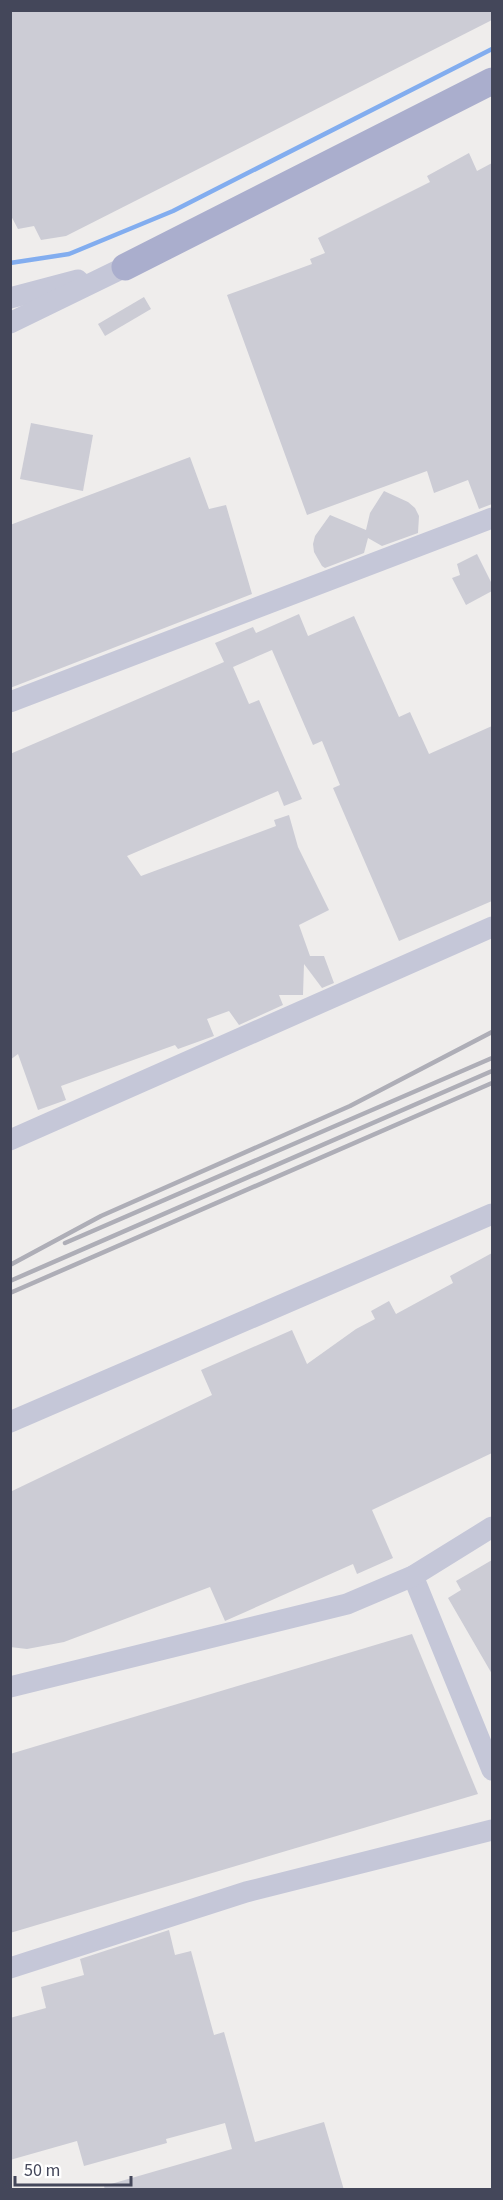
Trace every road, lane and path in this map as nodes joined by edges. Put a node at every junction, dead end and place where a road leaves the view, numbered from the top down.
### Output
1 (492, 81) edge
2 (125, 267) junction
3 (10, 298) edge
4 (10, 323) edge
5 (492, 518) edge
6 (10, 702) edge
7 (492, 927) edge
8 (10, 1140) edge
9 (492, 1214) edge
10 (14, 1422) edge
11 (492, 1527) edge
12 (413, 1576) junction
13 (10, 1687) edge
14 (492, 1770) edge
15 (492, 1830) edge
16 (10, 1968) edge

1 - 2 main road
2 - 3 street
2 - 4 street
5 - 6 street
7 - 8 street
9 - 10 street
11 - 12 street
12 - 13 street
12 - 14 street
15 - 16 street

